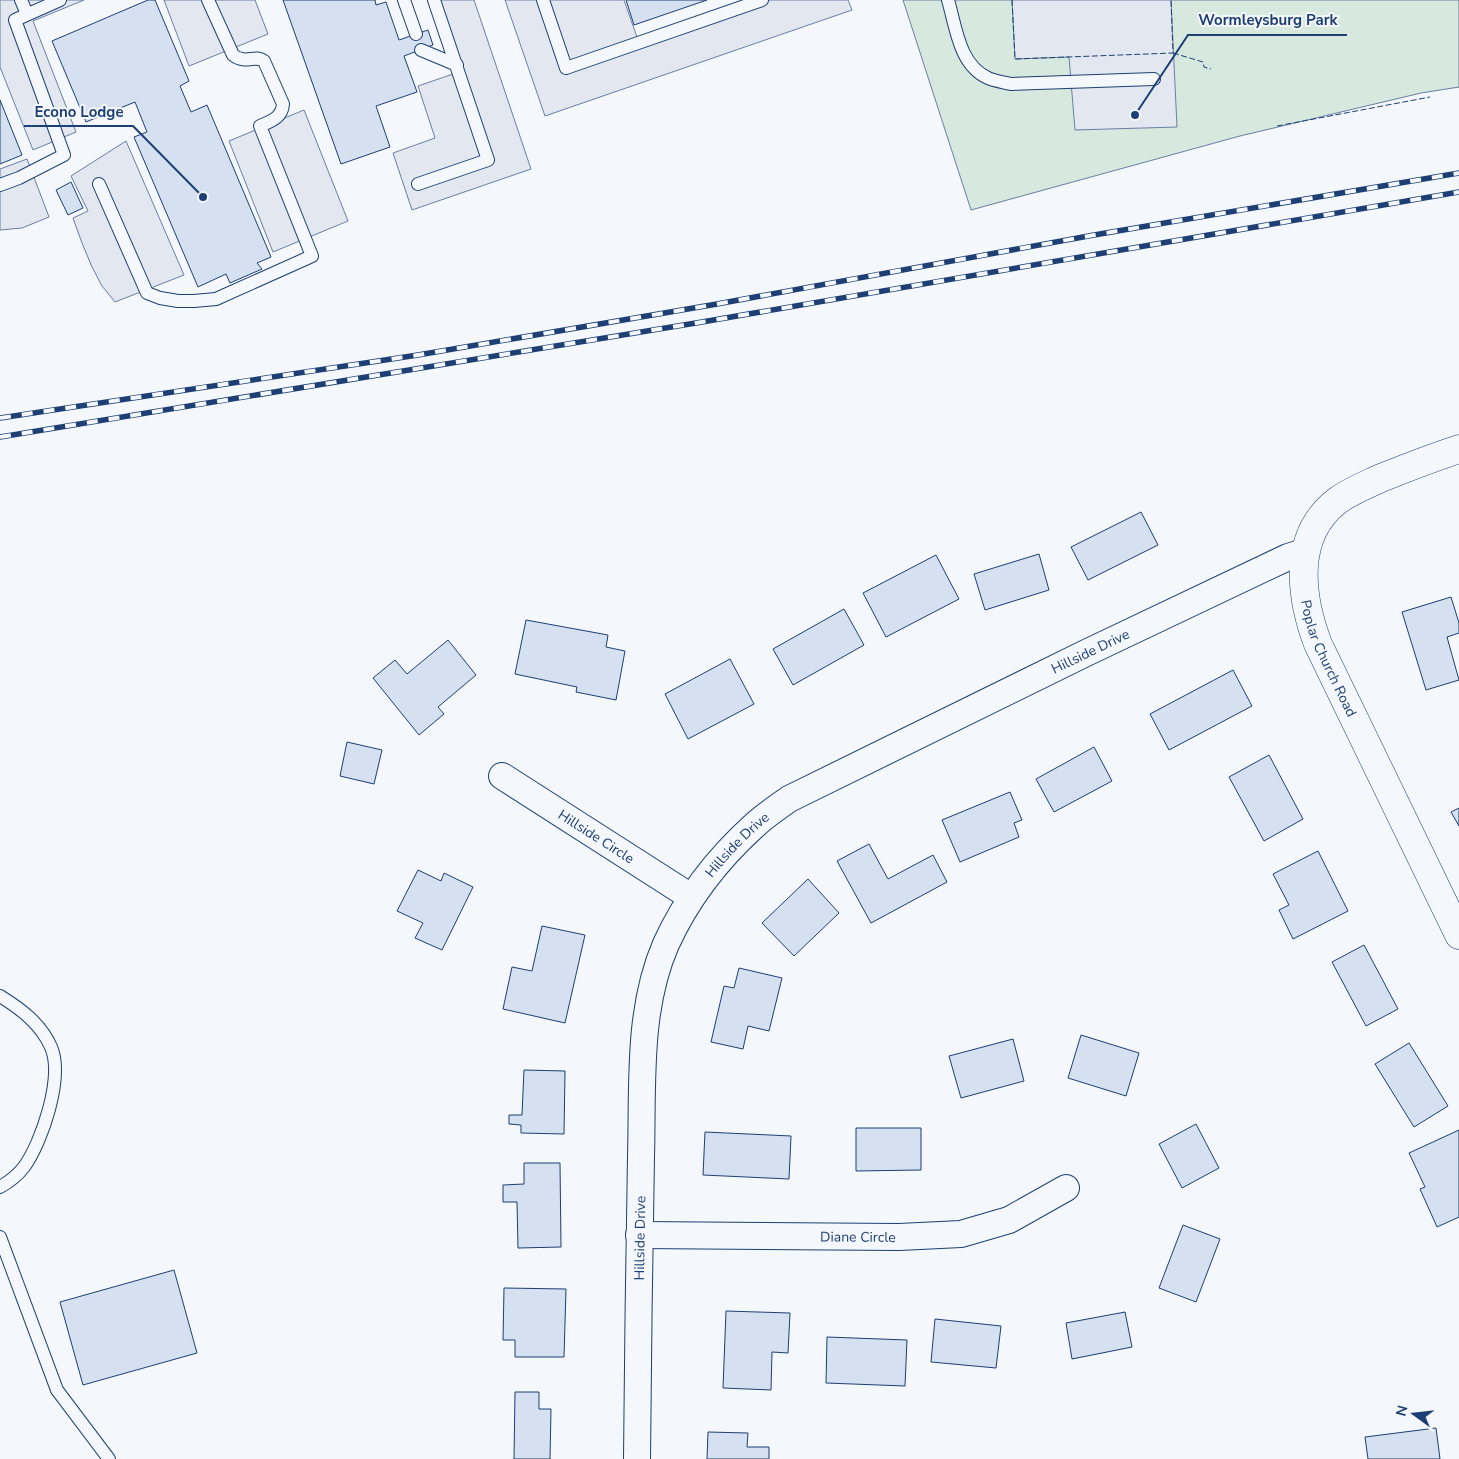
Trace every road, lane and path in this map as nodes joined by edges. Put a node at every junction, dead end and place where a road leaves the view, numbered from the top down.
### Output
1 (21, 0) edge
2 (60, 0) edge
3 (208, 0) edge
4 (404, 0) edge
5 (434, 0) edge
6 (542, 0) edge
7 (762, 0) edge
8 (948, 0) edge
9 (27, 14) junction
10 (416, 34) dead end
11 (421, 50) dead end
12 (457, 65) junction
13 (1154, 79) dead end
14 (99, 184) dead end
15 (418, 184) dead end
16 (0, 185) edge
17 (1459, 449) edge
18 (1304, 552) junction
19 (502, 776) dead end
20 (691, 897) junction
21 (1459, 935) edge
22 (0, 996) edge
23 (0, 1187) edge
24 (1066, 1188) dead end
25 (640, 1235) junction
26 (0, 1238) edge
27 (109, 1459) edge
28 (637, 1459) edge

1 - 9 lane
2 - 9 lane
3 - 14 lane
4 - 10 lane
5 - 12 lane
6 - 7 lane
8 - 13 lane
9 - 16 lane
11 - 12 lane
12 - 15 lane
17 - 18 street, Poplar Church Road
18 - 20 street, Hillside Drive
18 - 21 street, Poplar Church Road
19 - 20 street, Hillside Circle
20 - 25 street, Hillside Drive
22 - 23 lane
24 - 25 street, Diane Circle
25 - 28 street, Hillside Drive
26 - 27 lane

